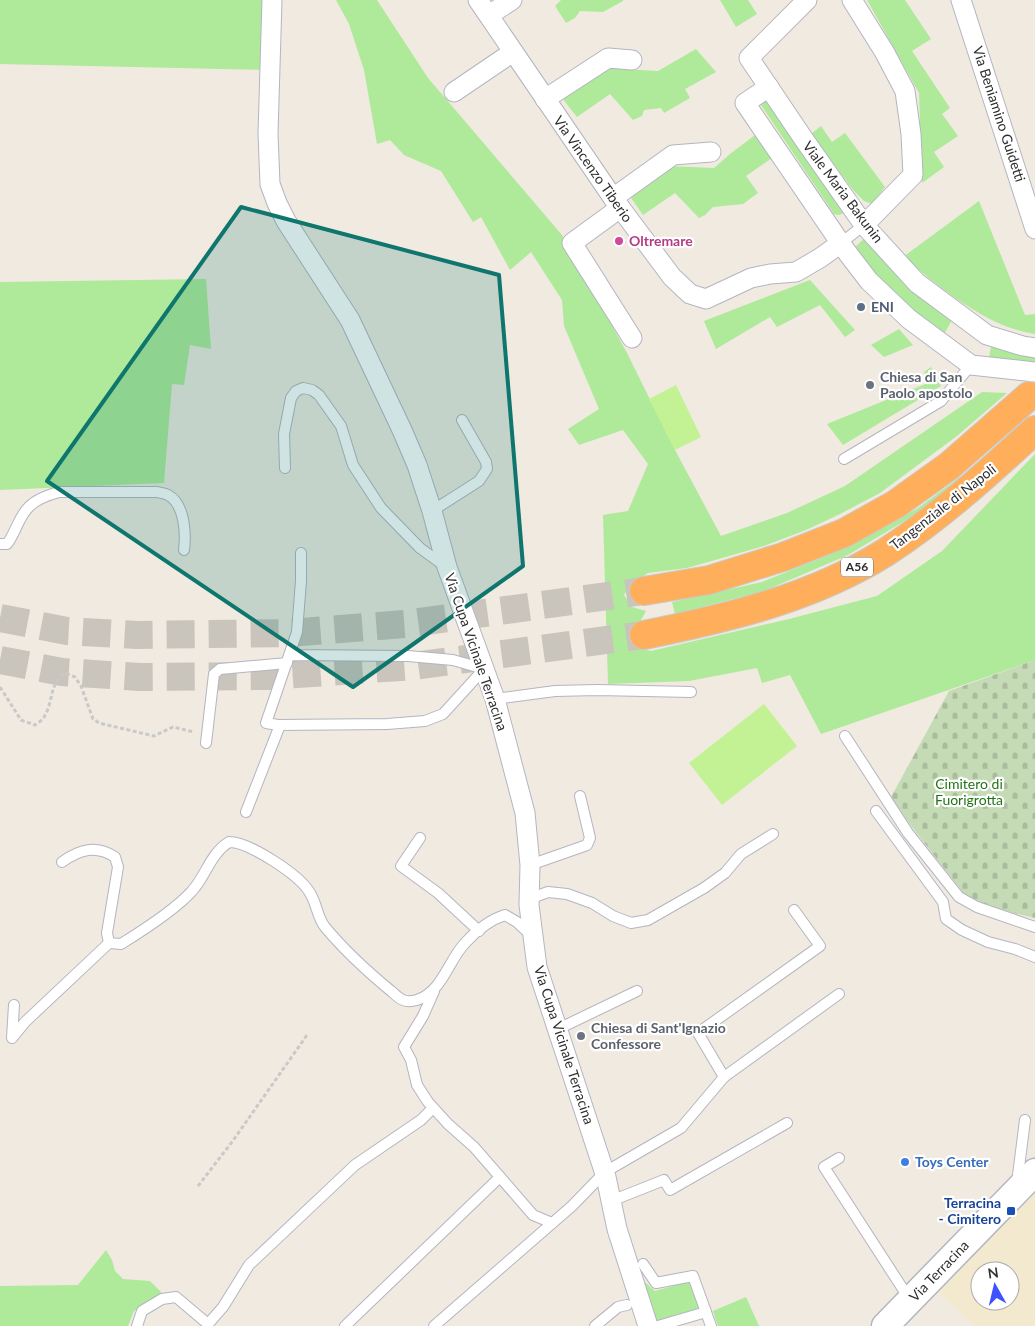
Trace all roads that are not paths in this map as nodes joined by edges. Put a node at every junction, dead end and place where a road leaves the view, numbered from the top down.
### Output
1 (272, 0) edge
2 (512, 0) edge
3 (806, 0) edge
4 (852, 0) edge
5 (961, 0) edge
6 (483, 8) edge
7 (514, 52) junction
8 (632, 60) dead end
9 (769, 87) junction
10 (454, 92) dead end
11 (545, 99) junction
12 (711, 152) dead end
13 (842, 193) junction
14 (616, 203) junction
15 (820, 210) junction
16 (864, 225) junction
17 (1035, 229) edge
18 (841, 243) junction
19 (987, 335) junction
20 (632, 338) dead end
21 (1035, 348) edge
22 (971, 365) junction
23 (1032, 384) edge
24 (462, 420) dead end
25 (1035, 430) edge
26 (844, 459) dead end
27 (285, 468) dead end
28 (432, 511) junction
29 (0, 544) edge
30 (184, 550) dead end
31 (301, 553) dead end
32 (447, 567) junction
33 (644, 591) tunnel mouth
34 (644, 635) tunnel mouth
35 (288, 659) junction
36 (484, 669) junction
37 (691, 692) dead end
38 (495, 699) junction
39 (280, 724) junction
40 (845, 736) dead end
41 (206, 743) road end
42 (580, 796) dead end
43 (876, 811) dead end
44 (246, 812) dead end
45 (773, 834) dead end
46 (420, 838) dead end
47 (62, 862) dead end
48 (530, 865) junction
49 (529, 905) junction
50 (794, 910) dead end
51 (1035, 927) edge
52 (479, 931) junction
53 (533, 936) junction
54 (109, 943) junction
55 (1035, 957) edge
56 (434, 990) junction
57 (637, 991) dead end
58 (839, 994) dead end
59 (14, 1006) dead end
60 (558, 1029) junction
61 (724, 1077) junction
62 (434, 1108) junction
63 (1024, 1120) dead end
64 (787, 1124) dead end
65 (839, 1158) dead end
66 (605, 1172) junction
67 (1035, 1172) edge
68 (500, 1177) junction
69 (1016, 1192) junction
70 (611, 1201) junction
71 (552, 1223) junction
72 (643, 1264) dead end
73 (910, 1300) junction
74 (627, 1305) dead end
75 (706, 1312) junction
76 (137, 1326) edge
77 (345, 1326) edge
78 (434, 1326) edge
79 (595, 1326) edge
80 (648, 1326) edge
81 (658, 1326) edge
82 (711, 1326) edge
83 (884, 1326) edge

1 - 28 street, Via Cupa Vicinale Terracina
2 - 6 street
3 - 9 street, Viale Maria Bakunin
4 - 16 street
5 - 17 street, Via Beniamino Guidetti
6 - 7 street, Via Vincenzo Tiberio
7 - 10 street
7 - 11 street, Via Vincenzo Tiberio
8 - 11 street
9 - 13 street, Viale Maria Bakunin
9 - 15 street, Viale Maria Bakunin
11 - 14 street, Via Vincenzo Tiberio
12 - 14 street
13 - 15 street
13 - 16 street, Viale Maria Bakunin
14 - 18 street, Via Vincenzo Tiberio
14 - 20 street
15 - 18 street, Viale Maria Bakunin
16 - 18 lane
16 - 19 street, Viale Maria Bakunin
18 - 22 street, Viale Maria Bakunin
19 - 21 street, Viale Maria Bakunin
19 - 22 street
22 - 23 street
22 - 26 lane
23 - 33 highway
24 - 28 lane
25 - 34 highway, Tangenziale di Napoli / A56
27 - 32 lane
28 - 32 street, Via Cupa Vicinale Terracina
29 - 30 lane
31 - 35 lane
32 - 36 street, Via Cupa Vicinale Terracina
35 - 36 lane
35 - 39 lane
35 - 41 lane
36 - 38 street, Via Cupa Vicinale Terracina
36 - 39 lane
37 - 38 lane
38 - 48 street, Via Cupa Vicinale Terracina
39 - 44 lane
40 - 51 lane
42 - 48 lane
43 - 55 lane
45 - 49 lane
46 - 52 lane
47 - 54 lane
48 - 49 street, Via Cupa Vicinale Terracina
49 - 53 street, Via Cupa Vicinale Terracina
50 - 61 lane
52 - 53 lane
52 - 56 lane
53 - 60 street, Via Cupa Vicinale Terracina
54 - 56 lane
54 - 59 lane
56 - 62 lane
57 - 60 lane
58 - 61 lane
60 - 66 street, Via Cupa Vicinale Terracina
61 - 66 lane
62 - 68 lane
62 - 76 lane
63 - 69 lane
64 - 70 lane
65 - 73 lane
66 - 70 street, Via Cupa Vicinale Terracina
66 - 71 lane
67 - 69 main road, Via Terracina
68 - 71 lane
68 - 77 lane
69 - 73 main road, Via Terracina
70 - 80 street, Via Cupa Vicinale Terracina
71 - 78 lane
72 - 75 lane
73 - 83 main road, Via Terracina
74 - 79 lane
75 - 81 lane
75 - 82 lane

